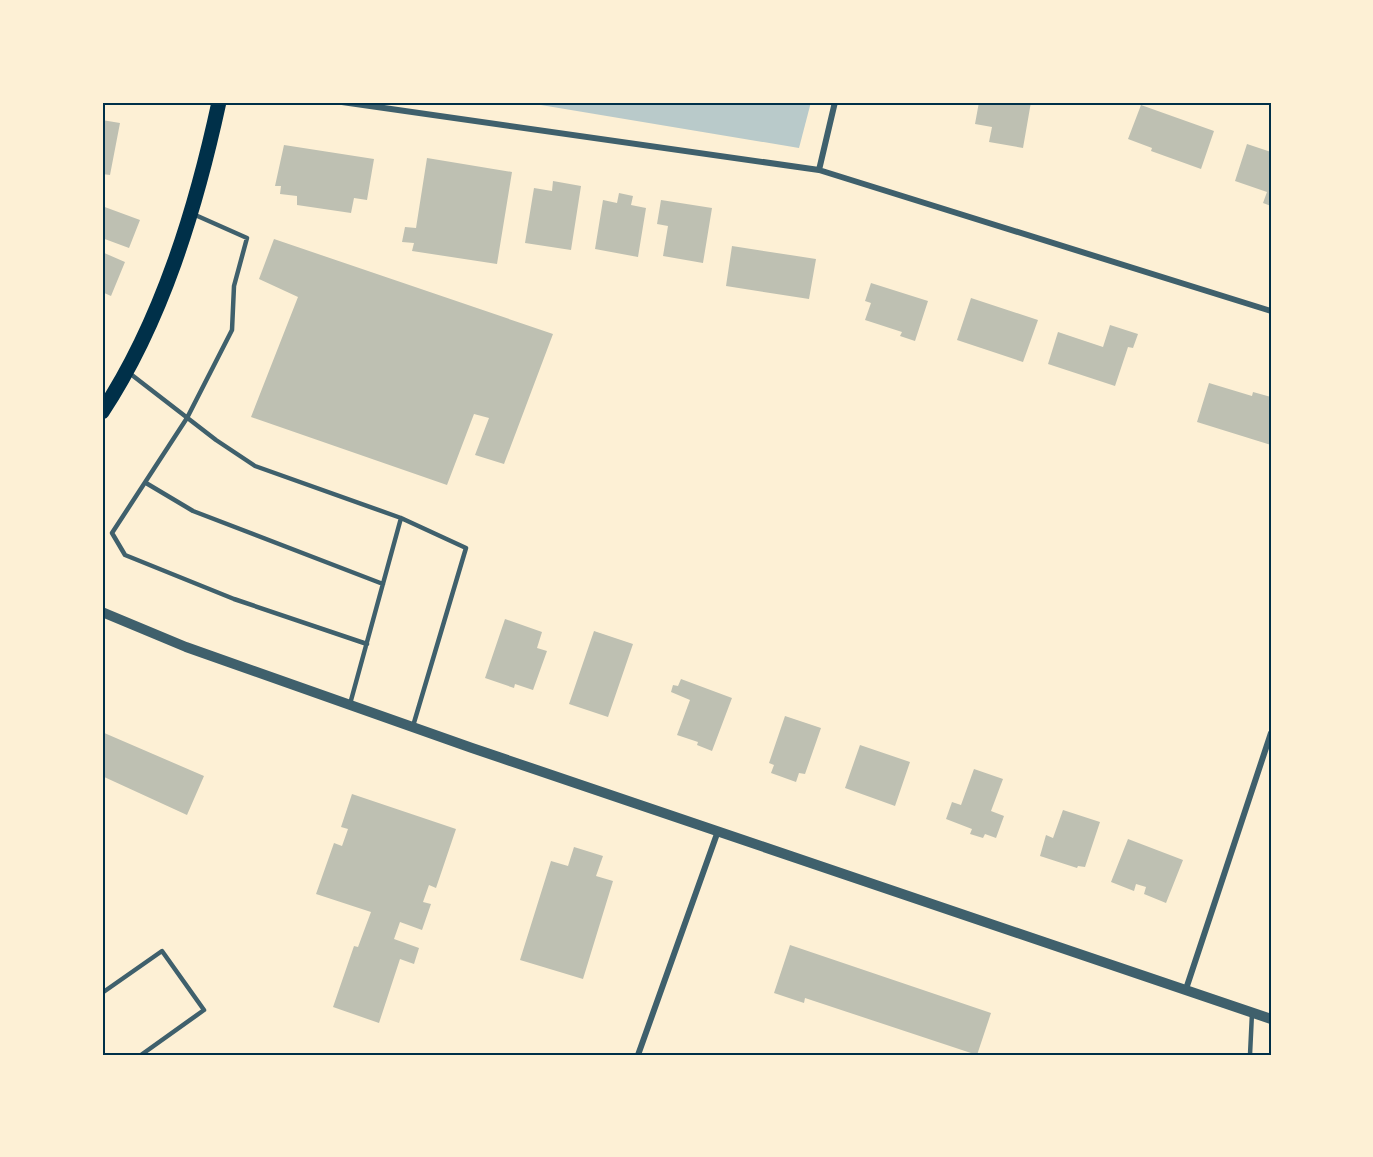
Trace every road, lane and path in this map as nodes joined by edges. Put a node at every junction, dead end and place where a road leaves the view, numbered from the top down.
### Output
1 (219, 102) edge
2 (342, 102) edge
3 (835, 102) edge
4 (819, 171) junction
5 (190, 213) junction
6 (1271, 310) edge
7 (128, 372) junction
8 (102, 412) edge
9 (187, 418) junction
10 (146, 483) junction
11 (401, 518) junction
12 (383, 584) junction
13 (102, 612) edge
14 (367, 644) junction
15 (350, 705) junction
16 (412, 727) junction
17 (1271, 733) edge
18 (718, 831) junction
19 (1186, 989) junction
20 (102, 993) edge
21 (1252, 1012) junction
22 (1271, 1019) edge
23 (141, 1055) edge
24 (638, 1055) edge
25 (1250, 1055) edge

1 - 5 main road
2 - 4 street
3 - 4 street
4 - 6 street
5 - 7 main road
5 - 9 lane
7 - 8 main road
7 - 9 lane
9 - 10 lane
9 - 11 lane
10 - 12 lane
10 - 14 lane
11 - 12 lane
11 - 16 lane
12 - 14 lane
13 - 15 street
14 - 15 lane
15 - 16 street
16 - 18 street
17 - 19 street
18 - 19 street
18 - 24 street
19 - 21 street
20 - 23 lane
21 - 22 street
21 - 25 lane

